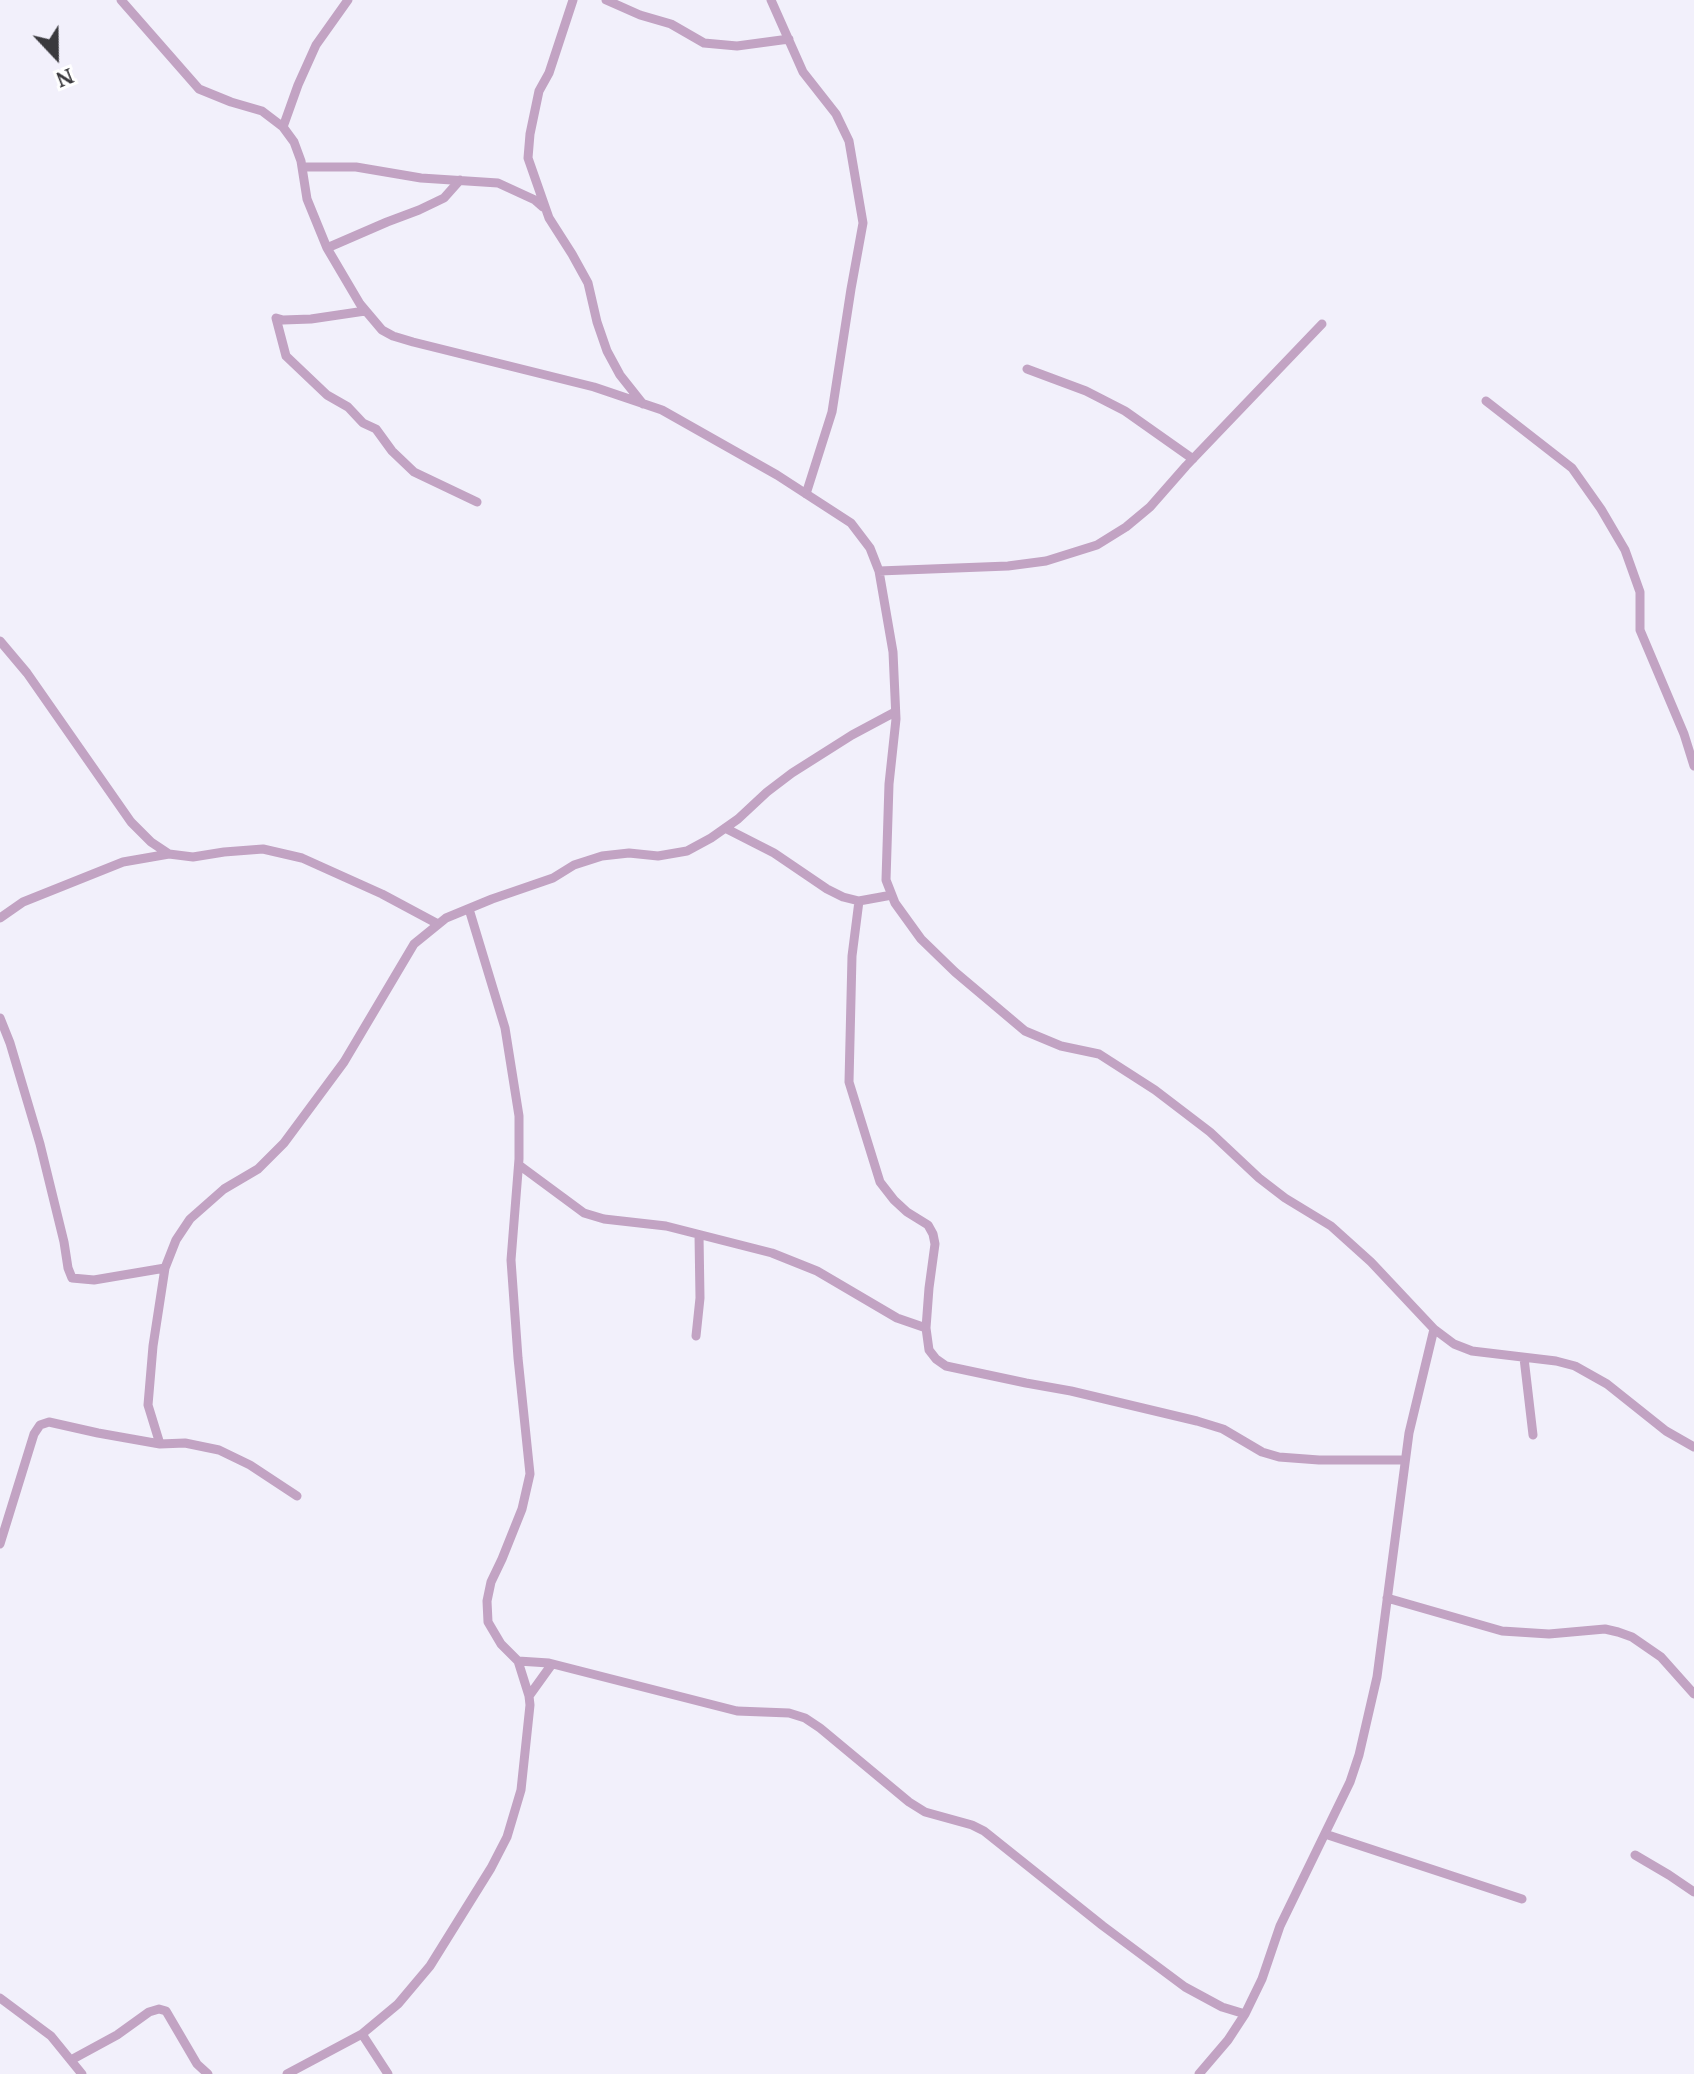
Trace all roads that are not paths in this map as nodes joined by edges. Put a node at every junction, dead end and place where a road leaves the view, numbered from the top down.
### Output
1 (121, 0) edge
2 (348, 0) edge
3 (573, 0) edge
4 (606, 0) edge
5 (771, 0) edge
6 (789, 39) junction
7 (283, 127) junction
8 (302, 167) junction
9 (460, 180) junction
10 (545, 209) junction
11 (327, 248) junction
12 (365, 311) junction
13 (1322, 324) dead end
14 (1027, 369) dead end
15 (1486, 401) dead end
16 (643, 404) junction
17 (1193, 459) junction
18 (806, 494) junction
19 (477, 502) dead end
20 (879, 571) junction
21 (0, 641) edge
22 (895, 712) junction
23 (1694, 766) edge
24 (725, 828) junction
25 (169, 854) junction
26 (892, 895) junction
27 (859, 901) junction
28 (469, 909) junction
29 (0, 918) edge
30 (438, 924) junction
31 (0, 1018) edge
32 (519, 1165) junction
33 (699, 1235) junction
34 (165, 1268) junction
35 (926, 1328) junction
36 (1434, 1329) junction
37 (696, 1336) dead end
38 (1524, 1358) junction
39 (1533, 1435) dead end
40 (160, 1444) junction
41 (1694, 1447) edge
42 (1405, 1460) junction
43 (297, 1496) dead end
44 (0, 1544) edge
45 (1387, 1598) junction
46 (518, 1661) junction
47 (552, 1664) junction
48 (1694, 1694) edge
49 (529, 1696) junction
50 (1325, 1834) junction
51 (1635, 1855) dead end
52 (1694, 1892) edge
53 (1522, 1899) dead end
54 (0, 1998) edge
55 (1245, 2014) junction
56 (362, 2034) junction
57 (71, 2060) junction
58 (82, 2074) edge
59 (208, 2074) edge
60 (287, 2074) edge
61 (388, 2074) edge
62 (1199, 2074) edge

1 - 7 street
2 - 7 street
3 - 10 street
4 - 6 street
5 - 6 street
6 - 18 street
7 - 8 street
8 - 9 street
8 - 11 street
9 - 10 street
9 - 11 street
10 - 16 street
11 - 12 street
12 - 16 street
12 - 19 street
13 - 17 street
14 - 17 street
15 - 23 street
16 - 18 street
17 - 20 street
18 - 20 street
20 - 22 street
21 - 25 street
22 - 24 street
22 - 26 street
24 - 27 street
24 - 28 street
25 - 29 street
25 - 30 street
26 - 27 street
26 - 36 street
27 - 35 street
28 - 30 street
28 - 32 street
30 - 34 street
31 - 34 street
32 - 33 street
32 - 46 street
33 - 35 street
33 - 37 street
34 - 40 street
35 - 42 street
36 - 38 street
36 - 42 street
38 - 39 street
38 - 41 street
40 - 43 street
40 - 44 street
42 - 45 street
45 - 48 street
45 - 50 street
46 - 47 street
46 - 49 street
47 - 49 street
47 - 55 street
49 - 56 street
50 - 53 street
50 - 55 street
51 - 52 street
54 - 57 street
55 - 62 street
56 - 60 street
56 - 61 street
57 - 58 street
57 - 59 street

